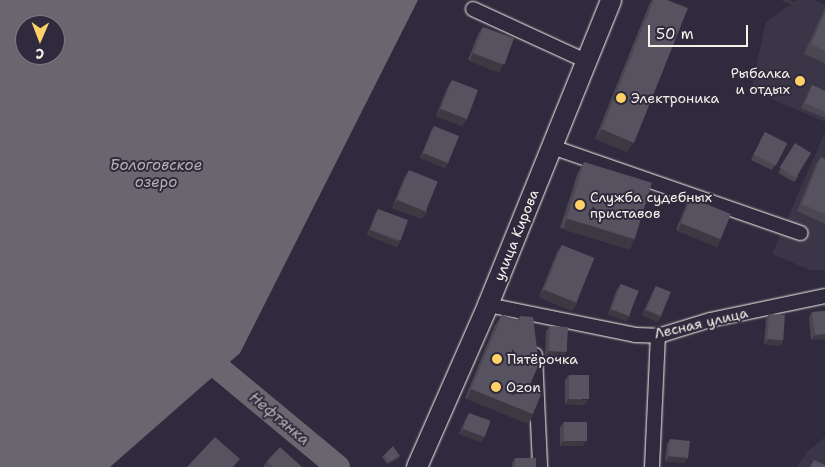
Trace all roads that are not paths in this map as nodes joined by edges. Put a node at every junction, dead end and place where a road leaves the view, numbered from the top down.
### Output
1 (611, 0) edge
2 (473, 9) dead end
3 (586, 61) junction
4 (552, 147) junction
5 (801, 233) dead end
6 (825, 296) edge
7 (488, 305) junction
8 (526, 313) junction
9 (531, 327) edge
10 (658, 336) junction
11 (534, 344) edge
12 (417, 467) edge
13 (540, 467) edge
14 (652, 467) edge

1 - 3 main road, улица Кирова
2 - 3 street
3 - 4 main road, улица Кирова
4 - 5 street
4 - 7 main road, улица Кирова
6 - 10 street, Лесная улица
7 - 8 street, Лесная улица
7 - 12 main road, улица Кирова
8 - 9 street
8 - 10 street, Лесная улица
10 - 14 street
11 - 13 street

